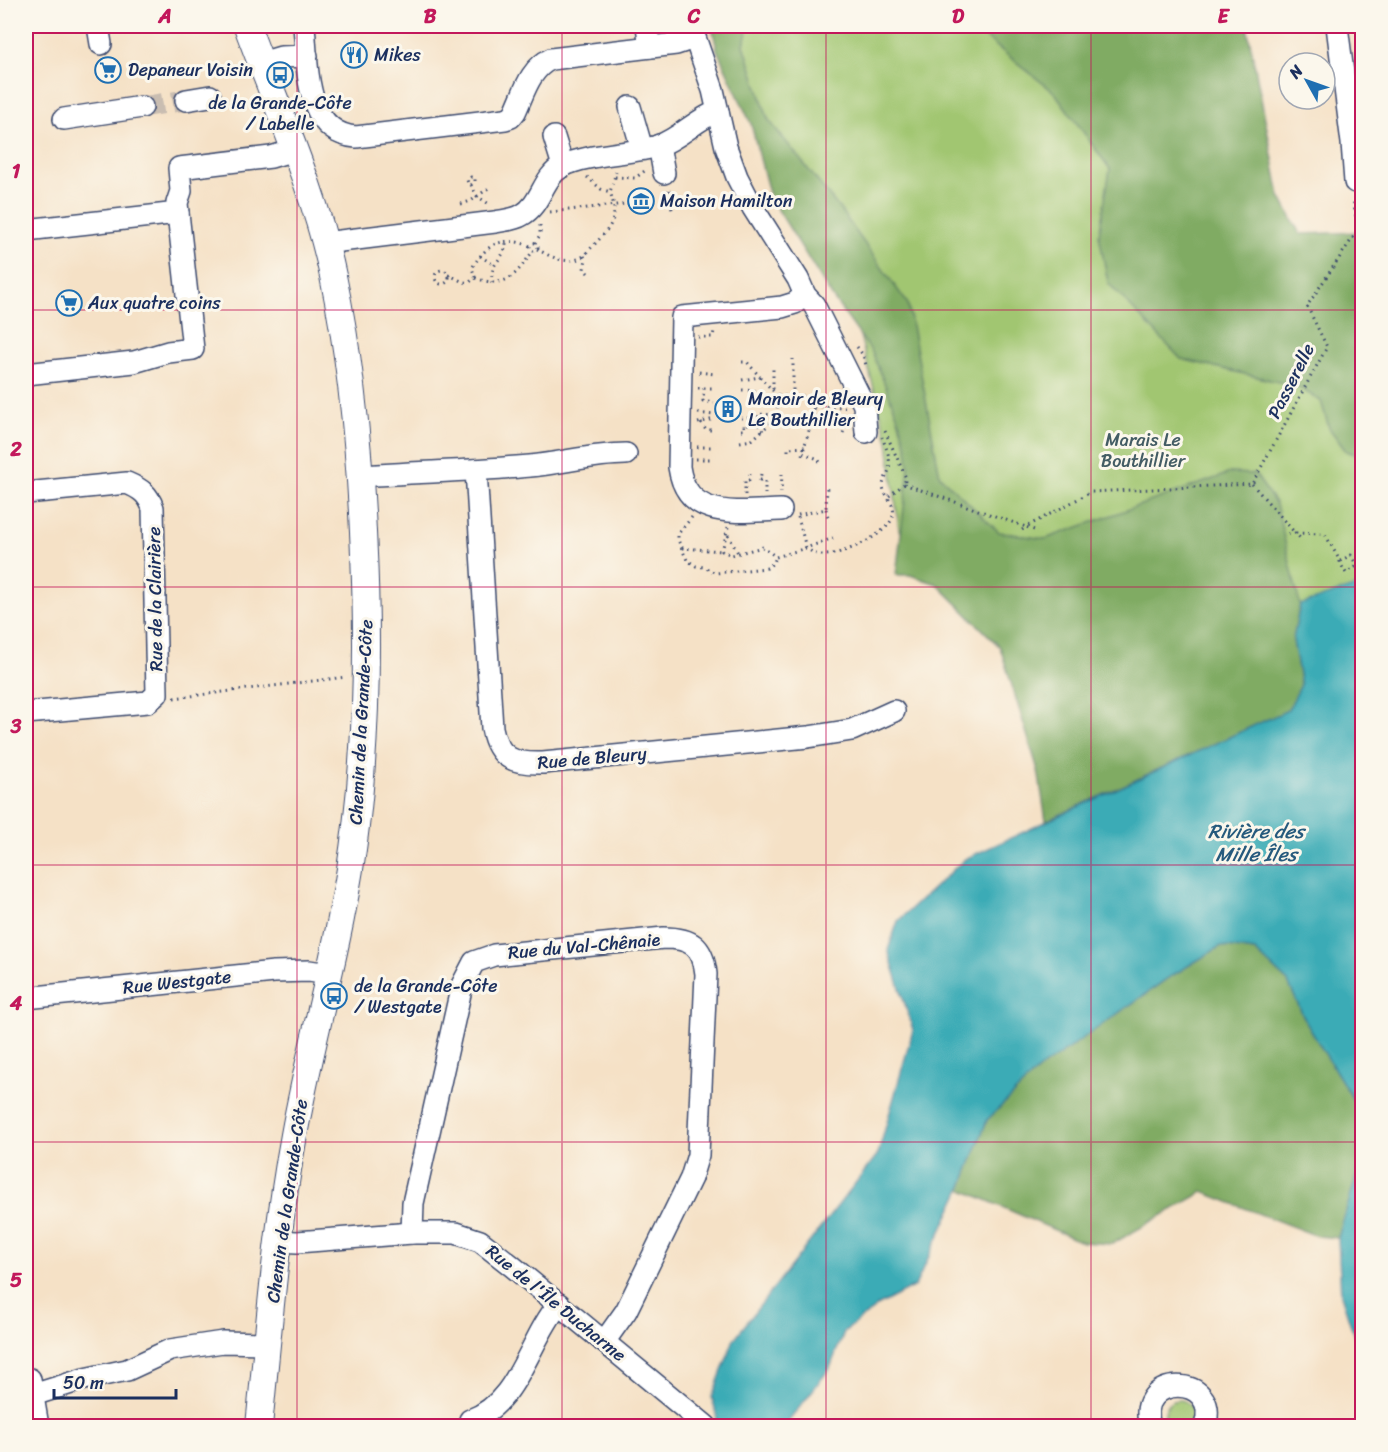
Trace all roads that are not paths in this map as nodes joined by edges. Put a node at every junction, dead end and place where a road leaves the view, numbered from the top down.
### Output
1 (247, 26) edge
2 (304, 26) edge
3 (647, 26) edge
4 (1337, 26) edge
5 (692, 32) edge
6 (650, 47) junction
7 (307, 56) junction
8 (261, 63) junction
9 (210, 96) dead end
10 (186, 100) tunnel mouth
11 (142, 107) tunnel mouth
12 (630, 107) dead end
13 (718, 111) junction
14 (64, 119) dead end
15 (554, 137) dead end
16 (650, 147) junction
17 (294, 150) junction
18 (573, 170) junction
19 (661, 177) road end
20 (1355, 182) road end
21 (178, 213) junction
22 (26, 230) edge
23 (324, 243) junction
24 (802, 297) junction
25 (801, 322) dead end
26 (26, 374) edge
27 (873, 432) road end
28 (626, 454) dead end
29 (476, 470) junction
30 (360, 476) junction
31 (26, 493) edge
32 (781, 510) dead end
33 (894, 711) dead end
34 (26, 713) edge
35 (329, 974) junction
36 (26, 998) edge
37 (412, 1233) junction
38 (278, 1241) junction
39 (559, 1304) junction
40 (604, 1342) junction
41 (268, 1343) junction
42 (470, 1420) dead end
43 (38, 1426) edge
44 (259, 1426) edge
45 (706, 1426) edge
46 (1150, 1426) edge
47 (1207, 1426) edge

1 - 8 main road, Chemin de la Grande-Côte
2 - 7 street
3 - 6 street
4 - 20 street
5 - 6 street
5 - 13 street
6 - 7 street
7 - 8 street
8 - 17 main road, Chemin de la Grande-Côte
9 - 10 street
11 - 14 street
12 - 16 street
13 - 16 street
13 - 24 street
15 - 18 street
16 - 18 street
16 - 19 street
17 - 21 street
17 - 23 main road, Chemin de la Grande-Côte
18 - 23 street
21 - 22 street
21 - 26 street
23 - 30 main road, Chemin de la Grande-Côte
24 - 25 street
24 - 27 street
24 - 32 street
28 - 29 street
29 - 30 street
29 - 33 street, Rue de Bleury
30 - 35 main road, Chemin de la Grande-Côte
31 - 34 street, Rue de la Clairière
35 - 36 street, Rue Westgate
35 - 38 main road, Chemin de la Grande-Côte
37 - 38 street, Rue de l'Île Ducharme
37 - 39 street, Rue de l'Île Ducharme
37 - 40 street, Rue du Val-Chênaie
38 - 41 main road, Chemin de la Grande-Côte
39 - 40 street, Rue de l'Île Ducharme
39 - 42 street
40 - 45 street, Rue de l'Île Ducharme
41 - 43 street
41 - 44 main road, Chemin de la Grande-Côte
46 - 47 street

